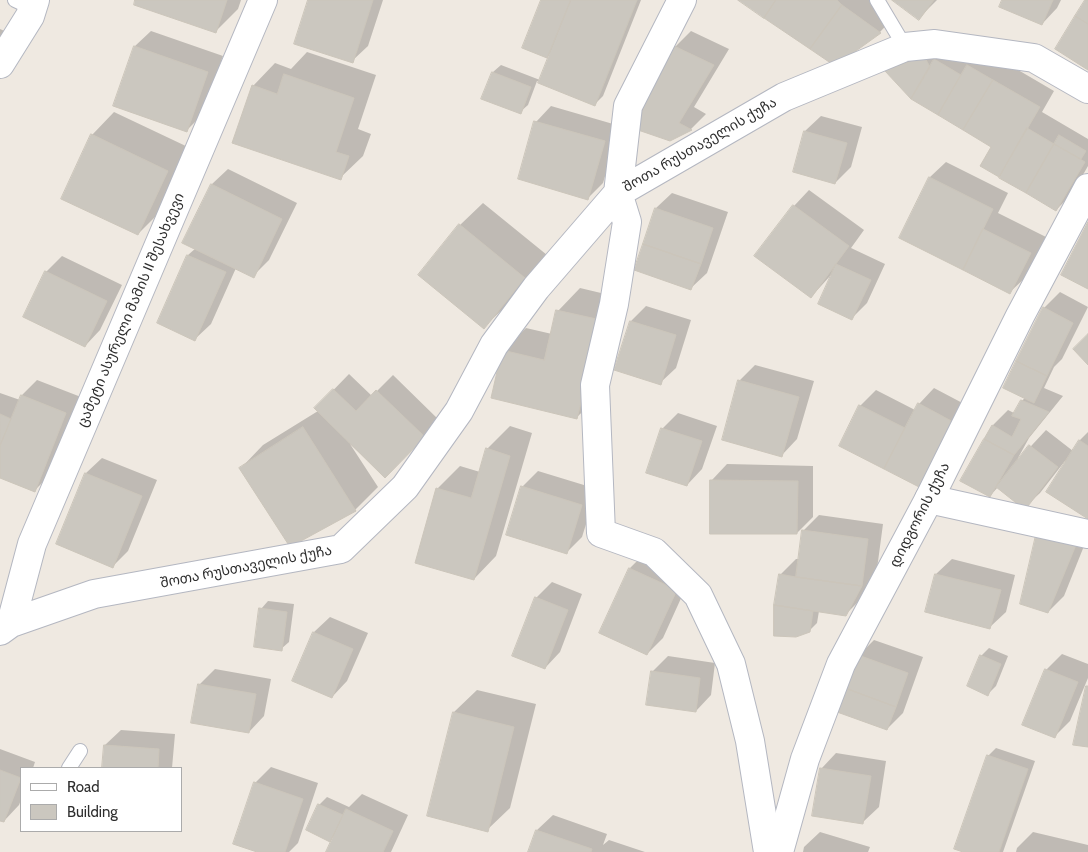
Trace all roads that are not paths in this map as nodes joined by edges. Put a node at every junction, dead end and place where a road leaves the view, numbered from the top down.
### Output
1 (263, 0) edge
2 (682, 0) edge
3 (877, 0) edge
4 (27, 3) edge
5 (905, 47) junction
6 (0, 64) edge
7 (1088, 90) edge
8 (1088, 188) edge
9 (618, 193) junction
10 (929, 499) junction
11 (1088, 534) edge
12 (5, 627) edge
13 (80, 751) dead end
14 (69, 767) edge
15 (768, 852) edge
16 (779, 852) edge

1 - 12 street, ცამეტი ასურელი მამის II შესახვევი
2 - 9 street
3 - 5 lane
4 - 6 street
5 - 7 street, შოთა რუსთაველის ქუჩა
5 - 9 street, შოთა რუსთაველის ქუჩა
8 - 10 street, დიდგორის ქუჩა
9 - 12 street, შოთა რუსთაველის ქუჩა
9 - 15 street
10 - 11 street
10 - 16 street, დიდგორის ქუჩა
13 - 14 lane

